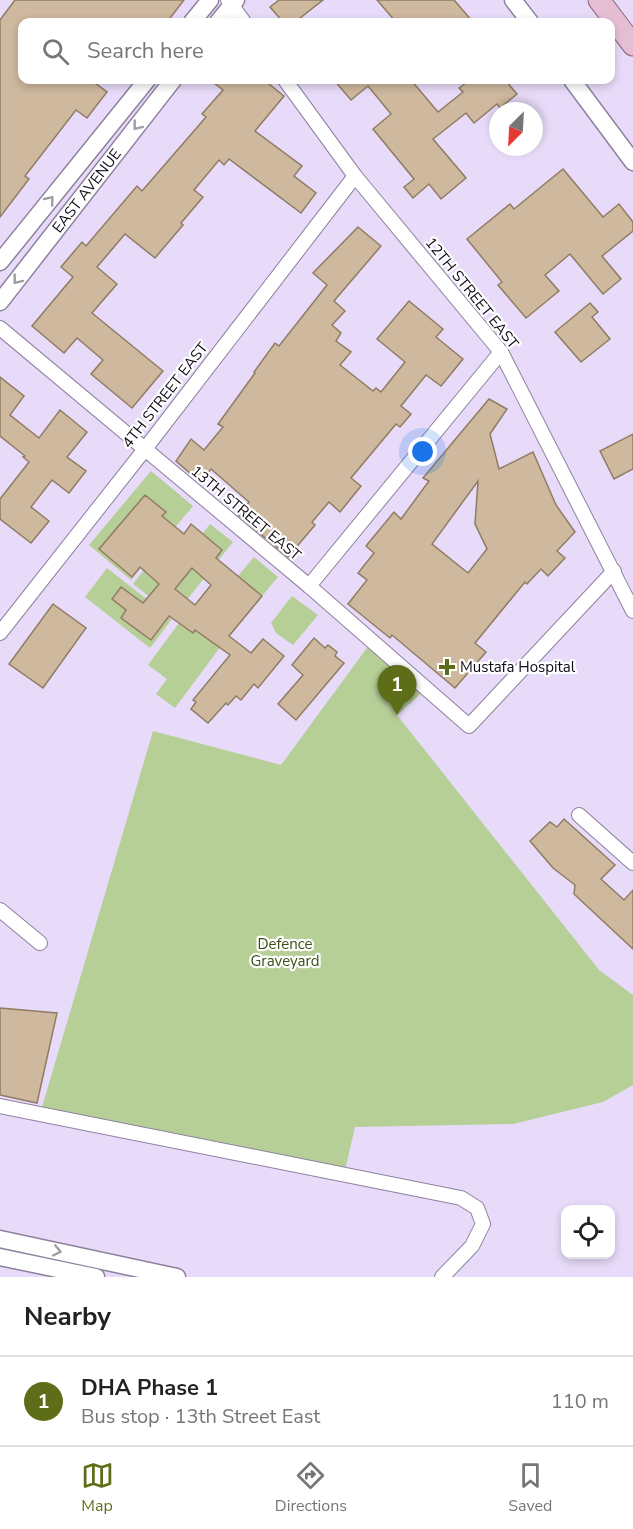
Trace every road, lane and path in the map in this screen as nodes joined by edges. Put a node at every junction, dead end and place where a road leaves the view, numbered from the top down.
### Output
1 (210, 0) edge
2 (513, 0) edge
3 (599, 0) edge
4 (232, 2) edge
5 (195, 18) edge
6 (221, 18) edge
7 (242, 18) edge
8 (527, 18) edge
9 (613, 18) edge
10 (615, 21) edge
11 (633, 45) edge
12 (144, 84) edge
13 (170, 84) edge
14 (288, 84) edge
15 (575, 84) edge
16 (633, 162) edge
17 (355, 176) junction
18 (0, 262) edge
19 (0, 302) edge
20 (0, 328) edge
21 (501, 352) junction
22 (145, 450) junction
23 (614, 571) junction
24 (309, 586) junction
25 (633, 611) edge
26 (0, 633) edge
27 (579, 815) dead end
28 (633, 863) edge
29 (0, 910) edge
30 (40, 943) dead end
31 (0, 1106) edge
32 (0, 1239) edge
33 (0, 1257) edge
34 (96, 1277) edge
35 (177, 1277) edge
36 (442, 1277) edge

1 - 5 street
2 - 8 street
3 - 9 main road
4 - 6 street
4 - 7 street
10 - 11 main road
18 -> 12 street, EAST AVENUE
13 -> 19 street, EAST AVENUE
14 - 17 street, 12TH STREET EAST
15 - 16 street
17 - 21 street, 12TH STREET EAST
17 - 22 street, 4TH STREET EAST
20 - 22 street, 13TH STREET EAST
21 - 23 street, 12TH STREET EAST
21 - 24 street
22 - 24 street, 13TH STREET EAST
22 - 26 street, 4TH STREET EAST
23 - 24 street, 13TH STREET EAST
23 - 25 street, 12TH STREET EAST
27 - 28 street
29 - 30 street
31 - 36 street
32 -> 35 street
33 - 34 street

